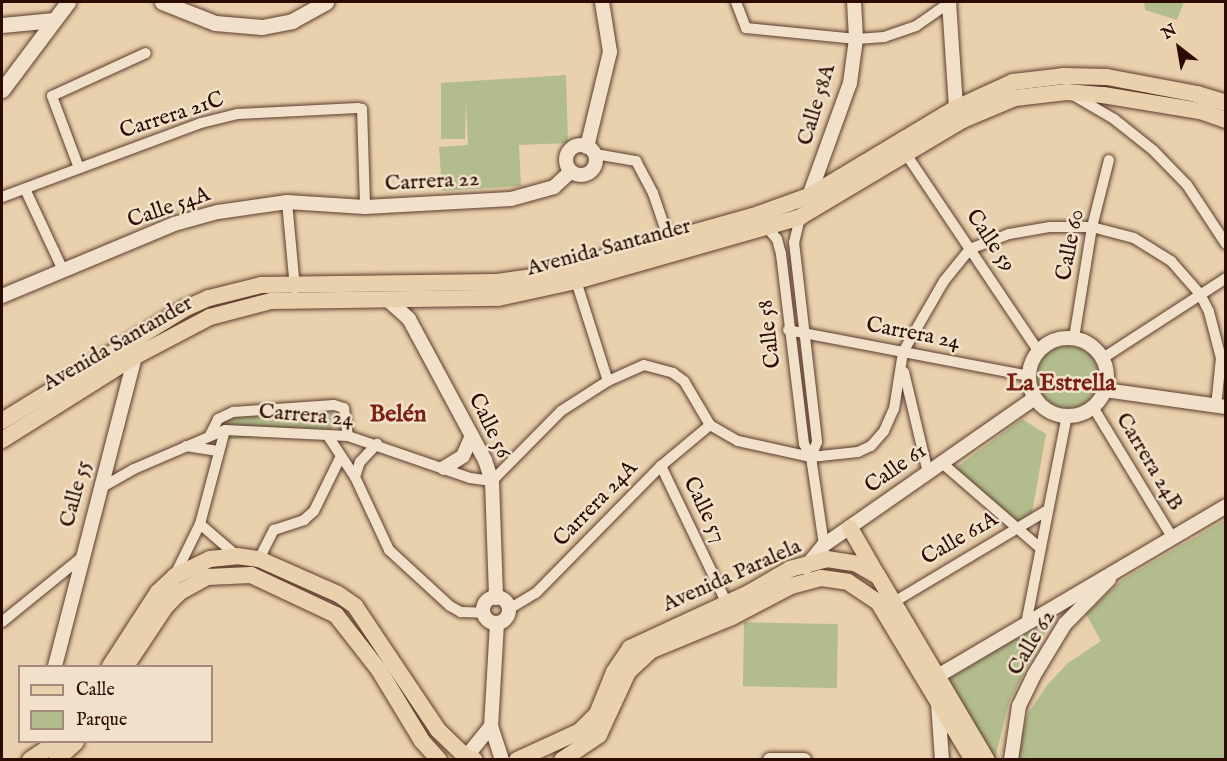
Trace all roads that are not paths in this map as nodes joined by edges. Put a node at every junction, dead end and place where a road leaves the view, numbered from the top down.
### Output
1 (68, 2) edge
2 (162, 2) edge
3 (326, 2) edge
4 (602, 2) edge
5 (736, 2) edge
6 (854, 2) edge
7 (949, 2) edge
8 (54, 20) junction
9 (2, 25) edge
10 (856, 39) junction
11 (146, 53) dead end
12 (2, 90) edge
13 (1067, 92) junction
14 (1226, 104) edge
15 (956, 108) junction
16 (1226, 120) edge
17 (591, 150) junction
18 (906, 154) junction
19 (1109, 160) dead end
20 (79, 168) junction
21 (571, 171) junction
22 (26, 189) junction
23 (809, 196) junction
24 (2, 197) edge
25 (287, 202) junction
26 (365, 207) junction
27 (753, 216) junction
28 (800, 217) junction
29 (769, 227) junction
30 (1092, 227) junction
31 (669, 240) junction
32 (1226, 244) edge
33 (970, 249) junction
34 (66, 270) junction
35 (1226, 278) edge
36 (576, 281) junction
37 (426, 283) junction
38 (295, 292) junction
39 (1200, 294) junction
40 (2, 296) edge
41 (388, 300) junction
42 (409, 301) junction
43 (409, 319) junction
44 (788, 330) junction
45 (802, 332) junction
46 (142, 334) junction
47 (1074, 338) junction
48 (903, 352) junction
49 (1039, 352) junction
50 (134, 357) junction
51 (1103, 358) junction
52 (903, 368) junction
53 (1030, 376) junction
54 (608, 381) junction
55 (1105, 390) junction
56 (1035, 398) junction
57 (1093, 406) junction
58 (1221, 406) edge
59 (894, 409) junction
60 (913, 411) junction
61 (1067, 415) junction
62 (2, 421) edge
63 (710, 425) junction
64 (225, 430) junction
65 (210, 435) junction
66 (328, 436) junction
67 (348, 436) junction
68 (472, 436) junction
69 (2, 440) edge
70 (377, 444) junction
71 (185, 446) junction
72 (218, 451) junction
73 (341, 456) junction
74 (811, 457) junction
75 (942, 463) junction
76 (661, 466) junction
77 (444, 468) junction
78 (928, 473) junction
79 (355, 477) junction
80 (492, 481) junction
81 (99, 489) junction
82 (1226, 506) edge
83 (1046, 511) junction
84 (200, 524) junction
85 (850, 528) junction
86 (1019, 530) junction
87 (1172, 537) junction
88 (824, 545) junction
89 (1039, 547) junction
90 (237, 556) junction
91 (81, 557) junction
92 (259, 560) junction
93 (810, 563) junction
94 (1122, 566) junction
95 (175, 576) junction
96 (878, 576) junction
97 (791, 586) junction
98 (496, 598) junction
99 (894, 602) junction
100 (1060, 602) junction
101 (727, 604) junction
102 (166, 606) junction
103 (509, 609) junction
104 (484, 613) junction
105 (2, 622) edge
106 (497, 623) junction
107 (1026, 624) junction
108 (1065, 624) junction
109 (55, 665) edge
110 (111, 665) edge
111 (127, 665) edge
112 (934, 679) junction
113 (938, 698) junction
114 (491, 726) junction
115 (54, 743) edge
116 (74, 743) edge
117 (37, 754) edge
118 (470, 758) edge
119 (56, 759) edge
120 (439, 759) edge
121 (502, 759) edge
122 (518, 759) edge
123 (562, 759) edge
124 (770, 759) edge
125 (804, 759) edge
126 (942, 759) edge
127 (973, 759) edge
128 (987, 759) edge
129 (1011, 759) edge

1 - 8 main road
2 - 3 main road
4 - 17 street
5 - 10 street
6 - 10 street, Calle 58A
7 - 10 street
7 - 15 street
8 - 9 main road
8 - 12 main road
10 - 23 street, Calle 58A
11 - 20 street
13 - 16 main road, Avenida Santander
13 - 18 main road, Avenida Santander
13 - 32 street
14 - 15 main road, Avenida Santander
15 - 23 main road, Avenida Santander
17 - 21 street
17 - 21 street
17 - 31 street
18 - 28 main road, Avenida Santander
18 - 33 street, Calle 59
19 - 30 street, Calle 60
20 - 22 street, Carrera 21C
20 - 26 street, Carrera 21C
21 - 26 street, Carrera 22
22 - 24 street, Carrera 21C
22 - 34 street
23 - 27 main road, Avenida Santander
23 - 28 street, Calle 58A
25 - 26 street, Carrera 22
25 - 34 street, Calle 54A
25 - 38 street
27 - 29 street
27 - 31 main road, Avenida Santander
28 - 29 main road, Avenida Santander
28 - 45 street, Calle 58
29 - 36 main road, Avenida Santander
29 - 44 street, Calle 58
30 - 33 street
30 - 39 street
30 - 47 street, Calle 60
31 - 37 main road, Avenida Santander
33 - 48 street
33 - 49 street, Calle 59
34 - 40 street, Calle 54A
35 - 39 street
36 - 42 main road, Avenida Santander
36 - 54 street
37 - 38 main road, Avenida Santander
37 - 42 street
38 - 41 main road, Avenida Santander
38 - 46 main road, Avenida Santander
38 - 50 main road, Avenida Santander
39 - 51 street
39 - 58 street
41 - 42 main road, Avenida Santander
41 - 43 street, Calle 56
42 - 43 street, Calle 56
43 - 68 street, Calle 56
44 - 45 street, Carrera 24
44 - 74 street, Calle 58
45 - 48 street, Carrera 24
45 - 74 street, Calle 58
46 - 50 street, Calle 55
46 - 62 main road, Avenida Santander
47 - 49 street
47 - 51 street
48 - 52 street
48 - 53 street, Carrera 24
49 - 53 street
50 - 69 main road, Avenida Santander
50 - 81 street, Calle 55
51 - 55 street
52 - 59 street
52 - 60 street
53 - 56 street
54 - 63 street
54 - 80 street
55 - 57 street
55 - 58 street
56 - 61 street
56 - 75 street, Calle 61
57 - 61 street
57 - 87 street, Carrera 24B
59 - 60 street
59 - 74 street
60 - 78 street
61 - 83 street, Calle 62
63 - 74 street
63 - 76 street, Carrera 24A
64 - 65 street, Carrera 24
64 - 66 street, Carrera 24
64 - 72 street
65 - 67 street
65 - 71 street, Carrera 24
66 - 67 street, Carrera 24
66 - 73 street
67 - 70 street, Carrera 24
68 - 77 street
68 - 80 street, Calle 56
70 - 77 street, Carrera 24
70 - 79 street
71 - 72 street
71 - 81 street, Carrera 24
72 - 84 street
73 - 79 street
73 - 92 street
74 - 88 street, Calle 58
75 - 78 street, Calle 61
75 - 86 street
76 - 101 street, Calle 57
76 - 103 street, Carrera 24A
77 - 80 street, Carrera 24
78 - 85 street, Calle 61
79 - 104 street
80 - 98 street, Calle 56
81 - 91 street, Calle 55
82 - 87 street, Calle 62
83 - 86 street, Calle 61A
83 - 89 street, Calle 62
84 - 90 street
84 - 95 street
85 - 88 street, Calle 61
85 - 96 main road
86 - 89 street
86 - 99 street, Calle 61A
87 - 94 street, Calle 62
88 - 93 street, Calle 61
89 - 107 street, Calle 62
90 - 92 main road
90 - 95 main road
91 - 105 street
91 - 109 street, Calle 55
92 - 118 main road
93 - 96 main road, Avenida Paralela
93 - 97 street, Calle 61
93 - 101 main road, Avenida Paralela
94 - 100 street, Calle 62
94 - 108 street, Calle 62
95 - 102 street
95 - 110 main road
96 - 99 main road, Avenida Paralela
97 - 112 main road, Avenida Paralela
97 - 123 main road, Avenida Paralela
98 - 103 street
98 - 104 street
99 - 112 main road, Avenida Paralela
100 - 107 street, Calle 62
100 - 108 street
101 - 122 main road, Avenida Paralela
102 - 111 main road
102 - 120 main road
103 - 106 street
104 - 106 street
106 - 114 street
107 - 112 street, Calle 62
108 - 129 street, Calle 62
112 - 113 main road, Avenida Paralela
112 - 128 main road, Avenida Paralela
113 - 126 street
113 - 127 main road, Avenida Paralela
114 - 118 street
114 - 121 street
115 - 117 main road
116 - 119 main road
124 - 125 street

